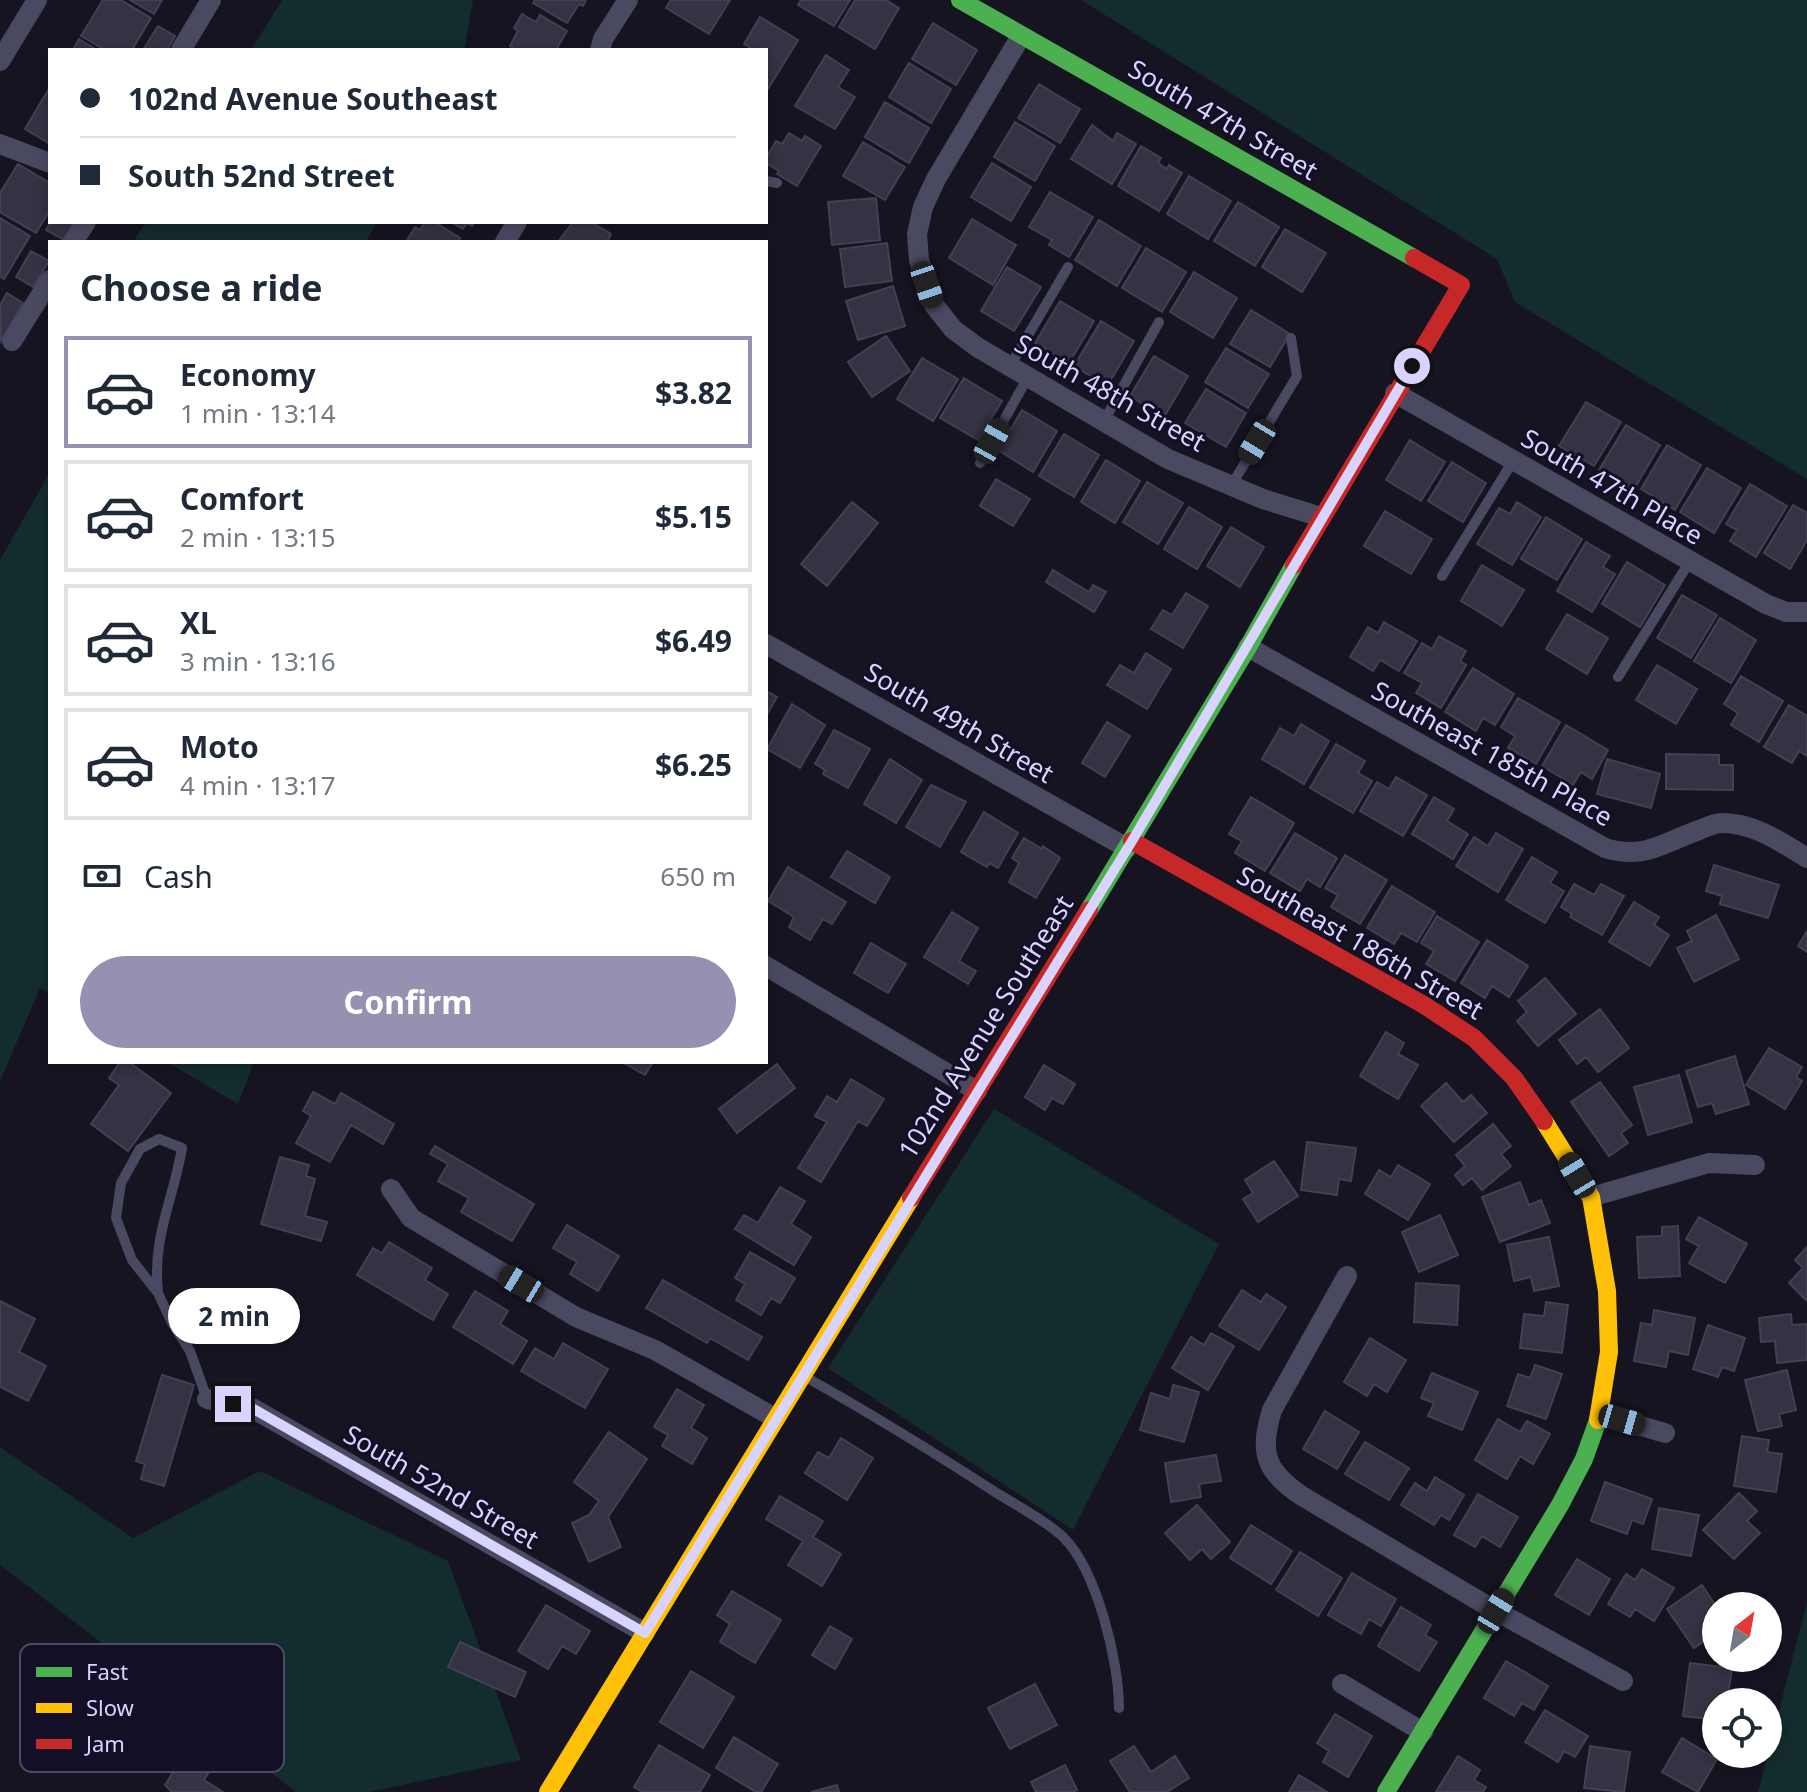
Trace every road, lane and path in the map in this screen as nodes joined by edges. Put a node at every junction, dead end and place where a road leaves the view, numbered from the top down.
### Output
1 (37, 0) edge
2 (211, 0) edge
3 (628, 0) edge
4 (960, 0) edge
5 (1021, 36) junction
6 (182, 48) edge
7 (601, 48) edge
8 (0, 61) edge
9 (0, 144) edge
10 (48, 162) edge
11 (1068, 267) dead end
12 (48, 283) edge
13 (1461, 285) joint
14 (1159, 322) dead end
15 (1291, 338) dead end
16 (12, 341) dead end
17 (1010, 366) junction
18 (1028, 377) junction
19 (1395, 393) junction
20 (1104, 421) junction
21 (1513, 461) junction
22 (980, 463) dead end
23 (1231, 486) junction
24 (1321, 517) junction
25 (1690, 561) junction
26 (1442, 576) dead end
27 (1807, 612) edge
28 (768, 645) edge
29 (1248, 647) junction
30 (1618, 677) dead end
31 (1130, 845) junction
32 (1807, 858) edge
33 (768, 967) edge
34 (977, 1091) junction
35 (1755, 1165) dead end
36 (391, 1189) dead end
37 (1591, 1197) junction
38 (1347, 1276) dead end
39 (158, 1293) junction
40 (802, 1375) junction
41 (207, 1399) joint
42 (1600, 1414) junction
43 (775, 1418) junction
44 (1665, 1433) dead end
45 (1496, 1611) junction
46 (645, 1633) junction
47 (1623, 1681) dead end
48 (1342, 1684) dead end
49 (1119, 1708) dead end
50 (1423, 1732) junction
51 (548, 1792) edge
52 (1386, 1792) edge

1 - 8 street
2 - 6 street
3 - 7 street
4 - 5 street, South 47th Street
5 - 13 street, South 47th Street
5 - 17 street, South 48th Street
9 - 10 street
11 - 17 lane
12 - 16 street
13 - 19 street, 102nd Avenue Southeast
14 - 20 lane
15 - 23 lane
17 - 18 street, South 48th Street
18 - 20 street, South 48th Street
18 - 22 lane
19 - 21 street, South 47th Place
19 - 24 street, 102nd Avenue Southeast
20 - 23 street, South 48th Street
21 - 25 street, South 47th Place
21 - 26 lane
23 - 24 street, South 48th Street
24 - 29 street, 102nd Avenue Southeast
25 - 27 street, South 47th Place
25 - 30 lane
28 - 31 street, South 49th Street
29 - 31 street, 102nd Avenue Southeast
29 - 32 street, Southeast 185th Place
31 - 34 street, 102nd Avenue Southeast
31 - 37 street, Southeast 186th Street
33 - 34 street
34 - 40 street, 102nd Avenue Southeast
35 - 37 street
36 - 43 street
37 - 42 street
38 - 45 street
39 - 39 lane
39 - 41 lane
40 - 43 street, 102nd Avenue Southeast
40 - 49 lane
41 - 46 street, South 52nd Street
42 - 44 street
42 - 45 street
43 - 46 street, 102nd Avenue Southeast
45 - 47 street
45 - 50 street
46 - 51 street, 102nd Avenue Southeast
48 - 50 street
50 - 52 street

